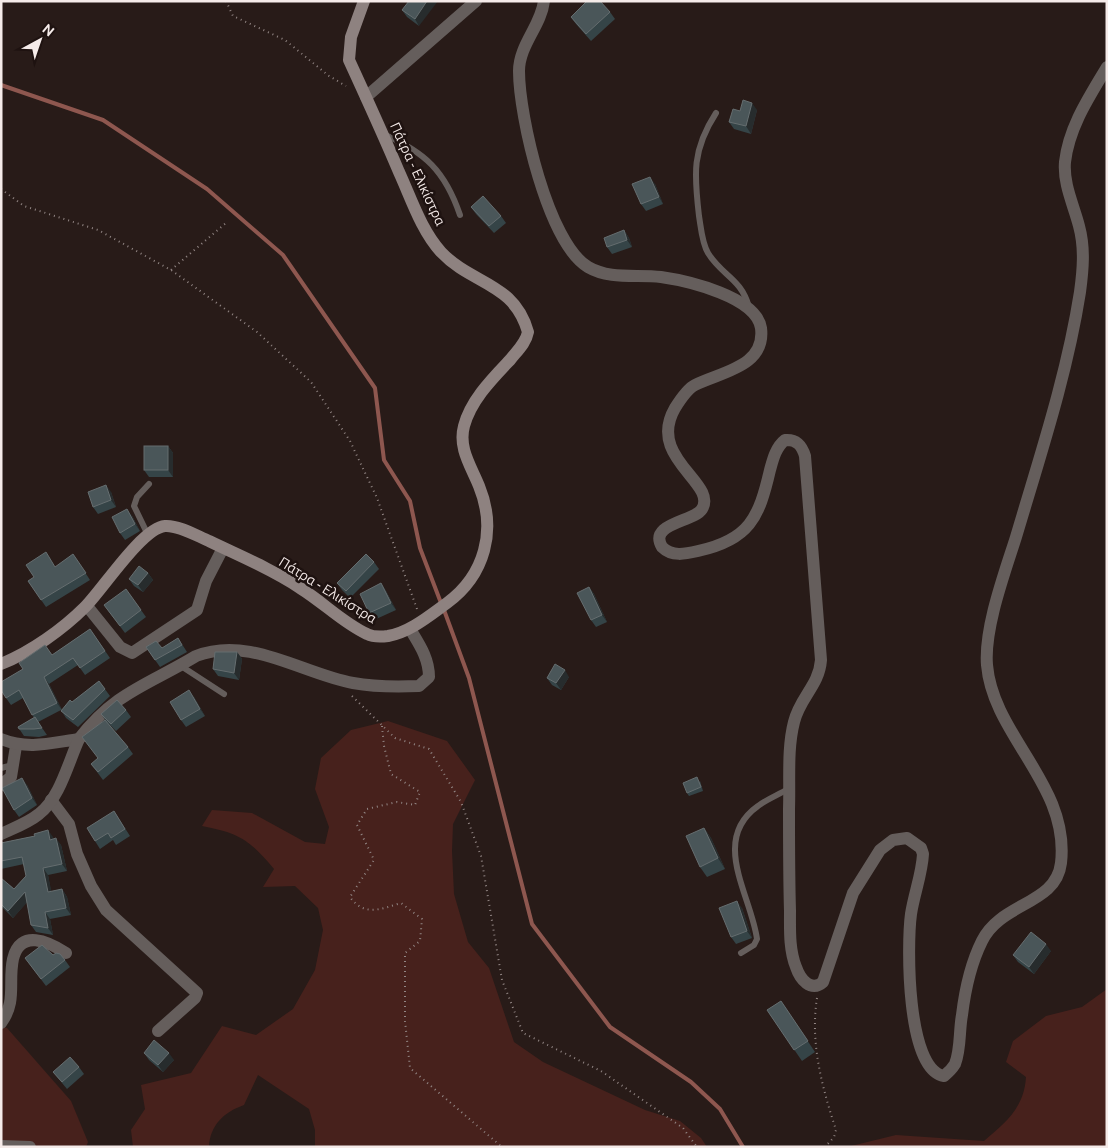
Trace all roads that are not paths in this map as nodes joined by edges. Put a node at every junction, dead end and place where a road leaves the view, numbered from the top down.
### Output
1 (364, 1) edge
2 (476, 1) edge
3 (544, 1) edge
4 (1107, 67) edge
5 (366, 97) junction
6 (716, 113) dead end
7 (382, 133) junction
8 (460, 215) dead end
9 (749, 307) junction
10 (149, 484) dead end
11 (148, 535) junction
12 (224, 548) junction
13 (87, 606) junction
14 (410, 629) junction
15 (1, 664) edge
16 (181, 666) junction
17 (224, 694) dead end
18 (1, 739) edge
19 (79, 739) junction
20 (16, 746) junction
21 (7, 767) edge
22 (1, 785) edge
23 (790, 789) junction
24 (52, 800) junction
25 (1, 834) edge
26 (741, 953) dead end
27 (66, 954) dead end
28 (1, 1023) edge
29 (158, 1031) dead end
30 (1, 1146) edge
31 (30, 1147) edge

1 - 5 main road, Πάτρα - Ελικίστρα
2 - 5 street
3 - 9 street
4 - 23 street
5 - 7 main road, Πάτρα - Ελικίστρα
6 - 9 lane
7 - 8 lane
7 - 14 main road, Πάτρα - Ελικίστρα
9 - 23 street
10 - 11 lane
11 - 12 main road, Πάτρα - Ελικίστρα
11 - 13 main road, Πάτρα - Ελικίστρα
12 - 13 street
12 - 14 main road, Πάτρα - Ελικίστρα
13 - 15 main road, Πάτρα - Ελικίστρα
14 - 16 street
16 - 17 lane
16 - 19 street
18 - 20 street
19 - 20 street
19 - 24 street
20 - 21 street
21 - 22 street
23 - 26 lane
24 - 25 street
24 - 29 street
27 - 28 street
30 - 31 street

